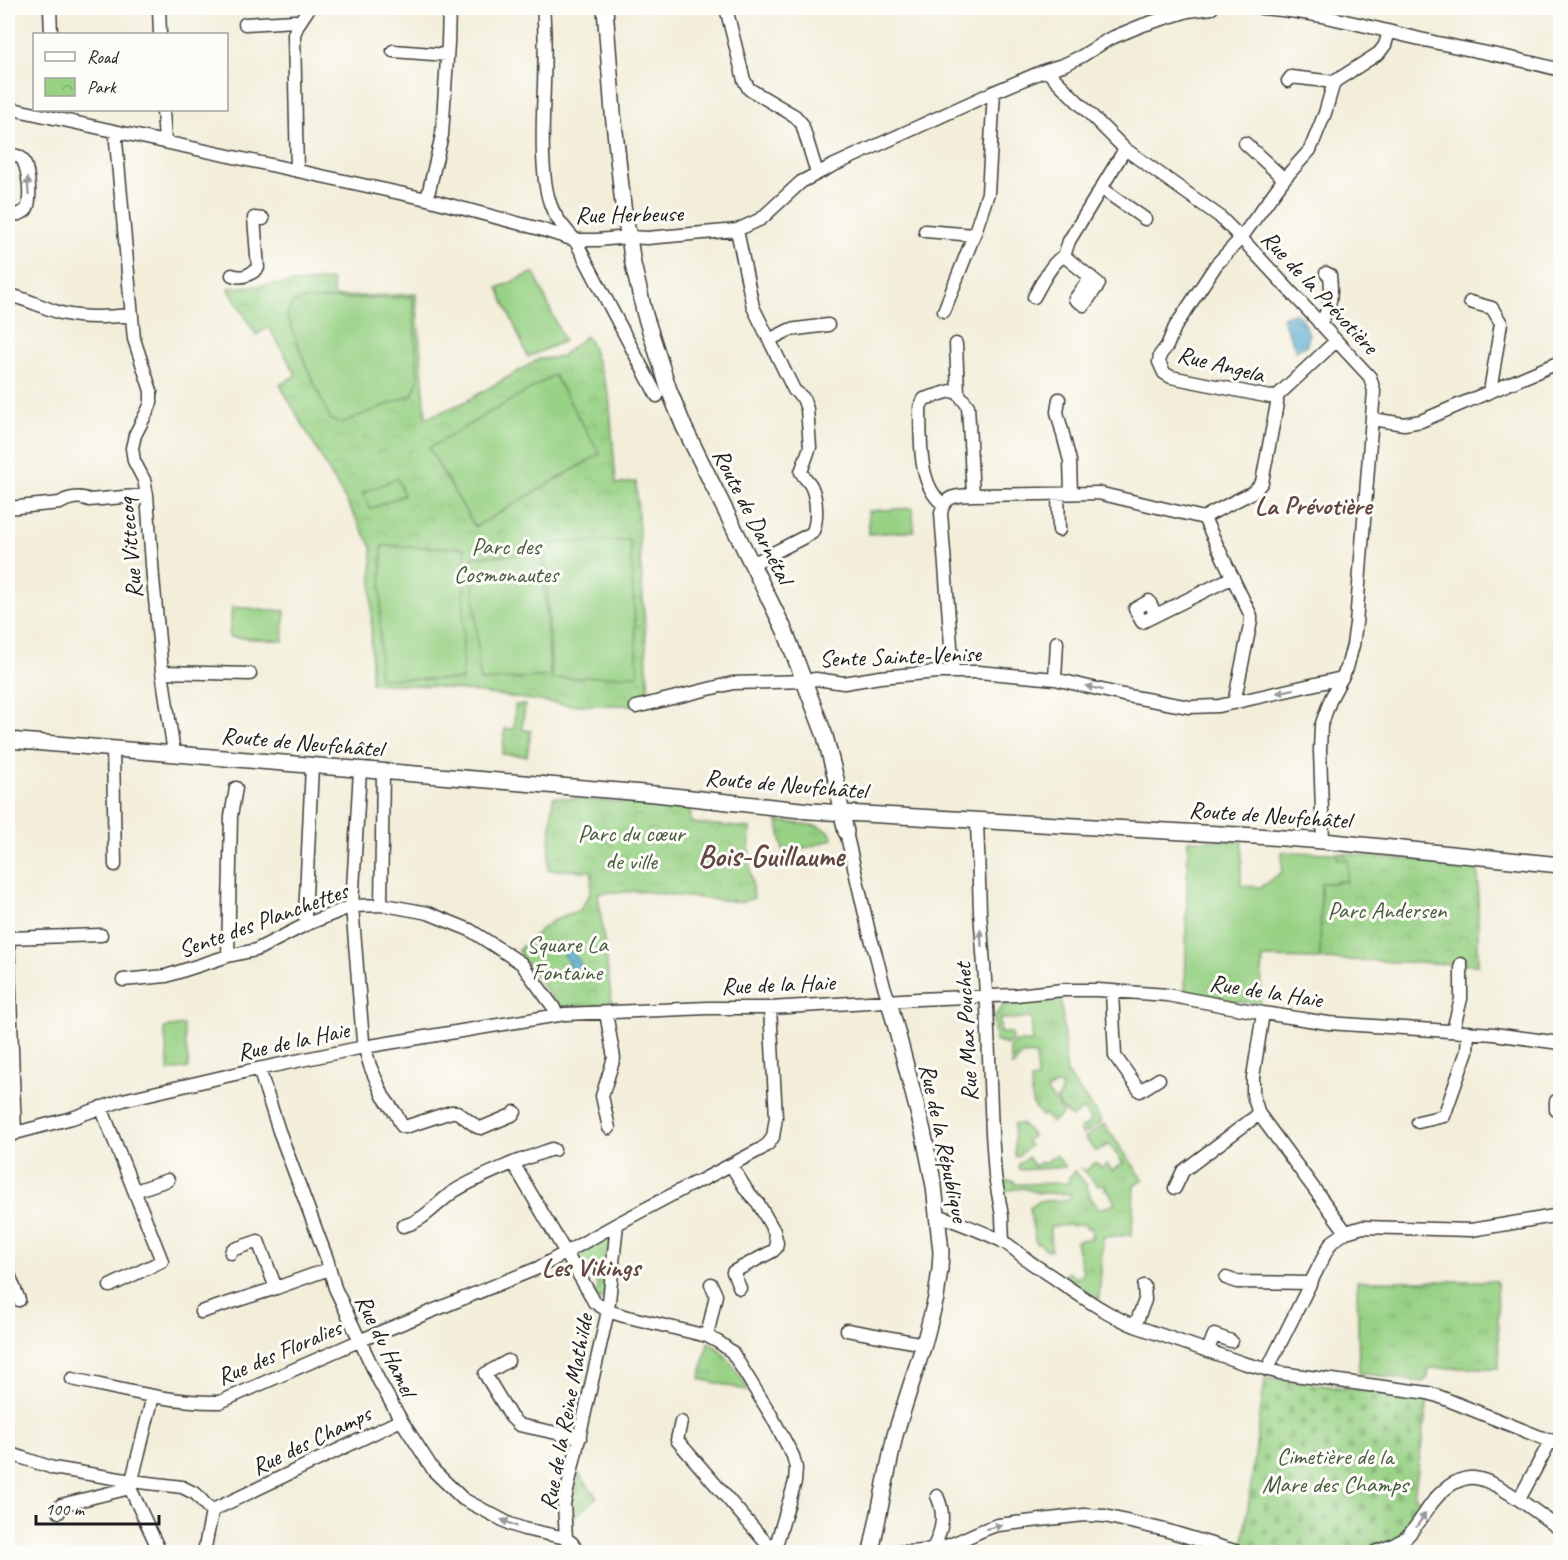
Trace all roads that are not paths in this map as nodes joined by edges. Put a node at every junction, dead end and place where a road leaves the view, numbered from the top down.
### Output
1 (50, 8) edge
2 (159, 8) edge
3 (309, 8) edge
4 (449, 8) edge
5 (543, 8) edge
6 (605, 8) edge
7 (614, 8) edge
8 (726, 8) edge
9 (1212, 8) edge
10 (1261, 8) edge
11 (1300, 9) edge
12 (299, 23) junction
13 (245, 24) dead end
14 (1389, 32) junction
15 (51, 33) edge
16 (160, 33) edge
17 (393, 51) dead end
18 (447, 55) junction
19 (1046, 70) junction
20 (1560, 70) edge
21 (1288, 81) dead end
22 (1334, 82) junction
23 (994, 92) junction
24 (8, 108) edge
25 (163, 111) edge
26 (55, 114) edge
27 (117, 132) junction
28 (165, 142) junction
29 (1245, 143) dead end
30 (1125, 149) junction
31 (8, 154) edge
32 (297, 171) junction
33 (817, 173) junction
34 (1284, 179) junction
35 (1101, 188) junction
36 (427, 199) junction
37 (552, 209) junction
38 (8, 215) edge
39 (263, 219) dead end
40 (1145, 219) dead end
41 (540, 229) junction
42 (737, 230) junction
43 (924, 231) dead end
44 (974, 235) junction
45 (630, 237) junction
46 (1241, 238) junction
47 (575, 240) junction
48 (1064, 256) junction
49 (1326, 273) dead end
50 (232, 275) dead end
51 (1091, 277) dead end
52 (8, 295) edge
53 (1034, 297) dead end
54 (1470, 302) dead end
55 (944, 311) dead end
56 (132, 315) junction
57 (1320, 323) junction
58 (828, 325) dead end
59 (769, 340) junction
60 (956, 344) dead end
61 (1340, 345) junction
62 (1560, 362) edge
63 (1490, 392) junction
64 (958, 393) junction
65 (657, 396) dead end
66 (1277, 396) junction
67 (1059, 399) dead end
68 (1372, 419) junction
69 (1071, 493) junction
70 (1058, 494) junction
71 (147, 495) junction
72 (973, 495) junction
73 (943, 504) junction
74 (8, 508) edge
75 (1204, 519) junction
76 (1059, 530) dead end
77 (752, 564) junction
78 (1233, 577) junction
79 (1156, 615) dead end
80 (1057, 642) dead end
81 (162, 672) junction
82 (953, 672) junction
83 (250, 674) dead end
84 (1342, 678) junction
85 (1055, 679) junction
86 (805, 681) junction
87 (1234, 703) junction
88 (636, 707) dead end
89 (8, 740) edge
90 (113, 748) junction
91 (174, 753) junction
92 (312, 766) junction
93 (360, 770) junction
94 (383, 772) junction
95 (236, 788) dead end
96 (842, 813) junction
97 (976, 820) junction
98 (846, 832) joint
99 (1323, 841) junction
100 (115, 865) dead end
101 (1560, 865) edge
102 (381, 905) junction
103 (352, 906) junction
104 (305, 917) dead end
105 (101, 935) dead end
106 (8, 938) edge
107 (228, 956) junction
108 (1461, 964) dead end
109 (123, 980) dead end
110 (1112, 991) junction
111 (9, 994) edge
112 (986, 996) junction
113 (889, 1000) junction
114 (770, 1008) junction
115 (606, 1012) junction
116 (1263, 1013) junction
117 (556, 1015) junction
118 (1454, 1030) junction
119 (1468, 1032) junction
120 (1560, 1043) edge
121 (364, 1047) junction
122 (259, 1069) junction
123 (1159, 1079) dead end
124 (101, 1107) junction
125 (514, 1112) dead end
126 (1259, 1114) junction
127 (1418, 1122) dead end
128 (609, 1128) dead end
129 (11, 1135) edge
130 (554, 1150) dead end
131 (513, 1163) junction
132 (731, 1165) junction
133 (168, 1180) dead end
134 (1175, 1188) dead end
135 (135, 1191) junction
136 (938, 1215) junction
137 (1560, 1215) edge
138 (617, 1224) junction
139 (403, 1226) dead end
140 (1346, 1232) junction
141 (1003, 1242) junction
142 (231, 1253) dead end
143 (565, 1253) junction
144 (329, 1269) junction
145 (8, 1272) edge
146 (1226, 1278) dead end
147 (1310, 1283) junction
148 (711, 1284) dead end
149 (110, 1286) dead end
150 (1144, 1286) dead end
151 (276, 1288) junction
152 (740, 1288) dead end
153 (18, 1300) dead end
154 (608, 1311) junction
155 (201, 1312) dead end
156 (1134, 1326) junction
157 (847, 1330) dead end
158 (707, 1335) junction
159 (361, 1340) junction
160 (1231, 1341) dead end
161 (924, 1344) junction
162 (1208, 1350) junction
163 (508, 1361) dead end
164 (1267, 1370) junction
165 (72, 1379) dead end
166 (153, 1396) junction
167 (400, 1420) junction
168 (681, 1422) dead end
169 (580, 1438) junction
170 (1555, 1440) edge
171 (8, 1453) edge
172 (131, 1485) junction
173 (1522, 1494) dead end
174 (937, 1496) dead end
175 (58, 1512) dead end
176 (212, 1512) junction
177 (1560, 1529) edge
178 (566, 1538) junction
179 (924, 1551) edge
180 (160, 1552) edge
181 (204, 1552) edge
182 (578, 1552) edge
183 (774, 1552) edge
184 (871, 1552) edge
185 (897, 1552) edge
186 (1238, 1552) edge
187 (1375, 1552) edge

1 - 15 street
2 - 16 street
3 - 12 street
4 - 18 street
5 - 37 street
6 - 45 main road, Route de Darnétal
7 - 45 main road, Route de Darnétal
8 - 33 street
9 - 19 street, Rue Herbeuse
10 - 11 street
11 - 14 street
12 - 13 street
12 - 32 street
14 - 20 street
14 - 22 street
17 - 18 street
18 - 36 street
19 - 23 street, Rue Herbeuse
19 - 30 street, Rue de la Prévotière
21 - 22 street
22 - 34 street
23 - 33 street, Rue Herbeuse
23 - 44 street
24 - 26 street, Rue Herbeuse
25 - 28 street
26 - 27 street, Rue Herbeuse
27 - 28 street, Rue Herbeuse
27 - 56 street, Rue Vittecoq
28 - 32 street, Rue Herbeuse
29 - 34 street
30 - 35 street
30 - 46 street, Rue de la Prévotière
38 -> 31 street
32 - 36 street, Rue Herbeuse
33 - 42 street, Rue Herbeuse
34 - 46 street
35 - 40 street
35 - 48 street
36 - 41 street, Rue Herbeuse
37 - 41 street
37 - 47 street
39 - 50 street
41 - 47 street, Rue Herbeuse
42 - 45 street, Rue Herbeuse
42 - 59 street
43 - 44 street
44 - 55 street
45 - 47 street, Rue Herbeuse
45 - 77 main road, Route de Darnétal
46 - 57 street, Rue de la Prévotière
46 - 66 street, Rue Angela
47 - 65 street
48 - 51 street
48 - 53 street
49 - 57 street
52 - 56 street
54 - 63 street
56 - 71 street, Rue Vittecoq
57 - 61 street, Rue de la Prévotière
58 - 59 street
59 - 77 street
60 - 64 street
61 - 66 street, Rue Angela
61 - 68 street, Rue de la Prévotière
62 - 63 street
63 - 68 street
64 - 72 street
64 - 73 street
66 - 75 street
67 - 69 street
68 - 84 street, Rue de la Prévotière
69 - 70 street
69 - 75 street
70 - 72 street
70 - 76 street
71 - 74 street
71 - 81 street, Rue Vittecoq
72 - 73 street
73 - 82 street
75 - 78 street
77 - 86 main road, Route de Darnétal
78 - 79 street
78 - 87 street
80 - 85 street
81 - 83 street
81 - 91 street, Rue Vittecoq
82 - 85 street, Sente Sainte-Venise
82 - 86 street, Sente Sainte-Venise
84 -> 87 street, Sente Sainte-Venise
84 - 99 street, Rue de la Prévotière
87 -> 85 street, Sente Sainte-Venise
86 - 88 street, Sente Sainte-Venise
86 - 96 main road, Route de Darnétal
89 - 90 main road, Route de Neufchâtel
90 - 91 main road, Route de Neufchâtel
90 - 100 street
91 - 92 main road, Route de Neufchâtel
92 - 93 main road, Route de Neufchâtel
92 - 104 street
93 - 94 main road, Route de Neufchâtel
93 - 103 street
94 - 96 main road, Route de Neufchâtel
94 - 102 street
95 - 107 street
96 - 97 main road, Route de Neufchâtel
96 - 98 main road, Rue de la République
97 - 99 main road, Route de Neufchâtel
112 -> 97 street, Rue Max Pouchet
98 - 113 street, Rue de la République
99 - 101 main road, Route de Neufchâtel
102 - 103 street, Sente des Planchettes
102 - 117 street, Sente des Planchettes
103 - 107 street, Sente des Planchettes
103 - 121 street
105 - 106 street
106 - 111 street
107 - 109 street, Sente des Planchettes
108 - 118 street
110 - 112 street, Rue de la Haie
110 - 116 street, Rue de la Haie
110 - 123 street
111 - 129 street
112 - 113 street, Rue de la Haie
112 - 141 street, Rue Max Pouchet
113 - 114 street, Rue de la Haie
113 - 136 main road, Rue de la République
114 - 115 street, Rue de la Haie
114 - 132 street, Rue des Floralies
115 - 117 street, Rue de la Haie
115 - 128 street
116 - 118 street, Rue de la Haie
116 - 126 street
117 - 121 street, Rue de la Haie
118 - 119 street, Rue de la Haie
119 - 120 street, Rue de la Haie
119 - 127 street
121 - 122 street, Rue de la Haie
121 - 125 street
122 - 124 street, Rue de la Haie
122 - 144 street, Rue du Hamel
124 - 129 street, Rue de la Haie
124 - 135 street
126 - 134 street
126 - 140 street
130 - 131 street
131 - 139 street
131 - 143 street
132 - 138 street, Rue des Floralies
132 - 152 street
133 - 135 street
135 - 149 street
136 - 141 street
136 - 161 main road, Rue de la République
137 - 140 street
138 - 143 street, Rue des Floralies
138 - 154 street, Rue de la Reine Mathilde
140 - 147 street
141 - 156 street
142 - 151 street
143 - 154 street
143 - 159 street, Rue des Floralies
144 - 151 street
144 - 159 street, Rue du Hamel
145 - 153 street
146 - 147 street
147 - 164 street
148 - 158 street
150 - 156 street
151 - 155 street
154 - 158 street
154 - 169 street, Rue de la Reine Mathilde
156 - 162 street
157 - 161 street
158 - 183 street
159 - 166 street, Rue des Floralies
159 - 167 street, Rue du Hamel
160 - 162 street
161 - 184 main road, Rue de la République
162 - 164 street
163 - 169 street
164 - 170 street
165 - 166 street, Rue des Floralies
166 - 172 street
167 - 176 street, Rue des Champs
178 -> 167 street, Rue du Hamel
168 - 183 street
169 - 178 street, Rue de la Reine Mathilde
170 - 173 street
171 - 172 street
172 - 175 street
172 - 176 street
172 - 180 street
174 - 179 street
176 - 181 street
187 -> 177 street
178 - 182 street
179 - 185 street
179 -> 186 street

